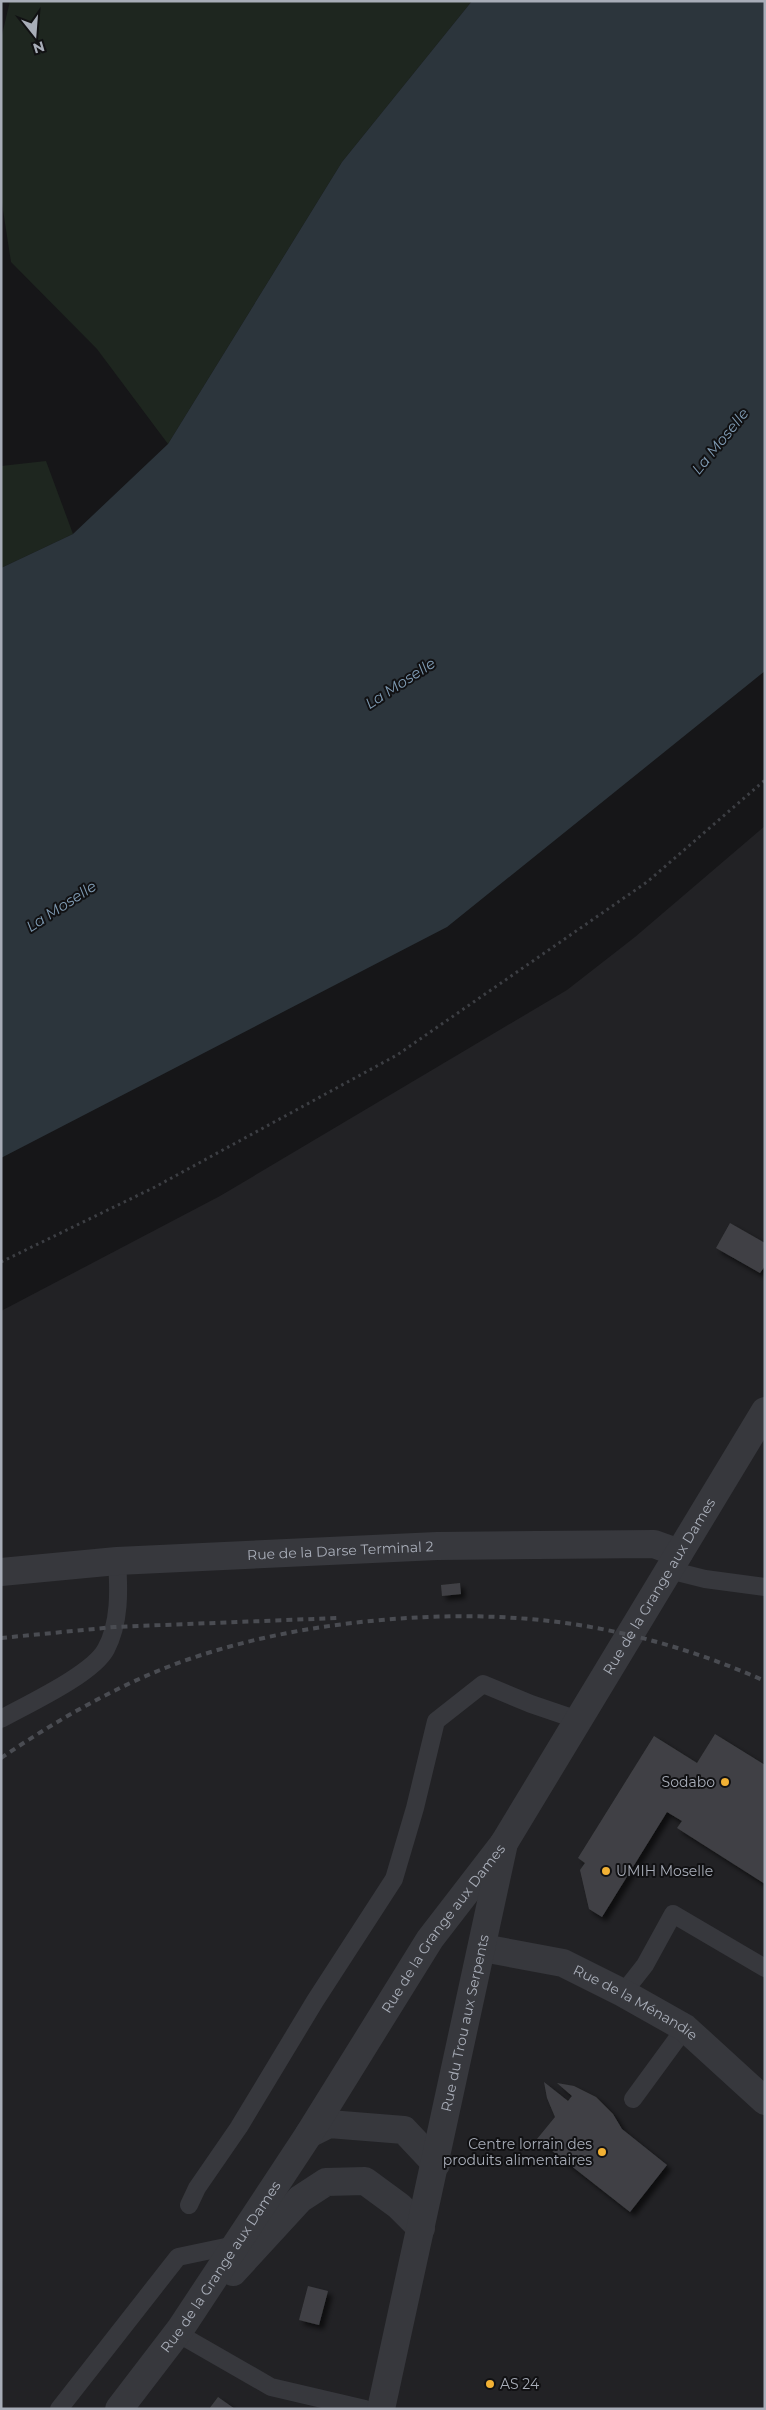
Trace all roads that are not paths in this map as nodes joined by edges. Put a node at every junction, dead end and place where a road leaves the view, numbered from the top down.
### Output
1 (765, 1411) edge
2 (674, 1561) junction
3 (117, 1562) junction
4 (1, 1572) edge
5 (765, 1588) edge
6 (1, 1719) edge
7 (578, 1720) junction
8 (504, 1843) junction
9 (483, 1948) junction
10 (765, 1968) edge
11 (623, 1992) junction
12 (685, 2028) junction
13 (633, 2099) dead end
14 (765, 2101) edge
15 (308, 2134) junction
16 (436, 2164) junction
17 (189, 2205) dead end
18 (422, 2228) junction
19 (235, 2245) junction
20 (179, 2330) junction
21 (59, 2409) edge
22 (119, 2409) edge
23 (365, 2409) edge
24 (381, 2409) edge

1 - 2 street, Rue de la Grange aux Dames
2 - 3 street, Rue de la Darse Terminal 2
2 - 5 lane
2 - 7 street, Rue de la Grange aux Dames
3 - 4 street, Rue de la Darse Terminal 2
3 - 6 lane
7 - 8 street, Rue de la Grange aux Dames
7 - 17 lane
8 - 9 street, Rue du Trou aux Serpents
8 - 15 street, Rue de la Grange aux Dames
9 - 11 street, Rue de la Ménandie
9 - 16 street, Rue du Trou aux Serpents
10 - 11 lane
11 - 12 street, Rue de la Ménandie
12 - 13 lane
12 - 14 street, Rue de la Ménandie
15 - 16 street
15 - 19 street, Rue de la Grange aux Dames
16 - 18 street, Rue du Trou aux Serpents
18 - 20 street
18 - 24 street, Rue du Trou aux Serpents
19 - 20 street, Rue de la Grange aux Dames
19 - 21 lane
20 - 22 street, Rue de la Grange aux Dames
20 - 23 lane

